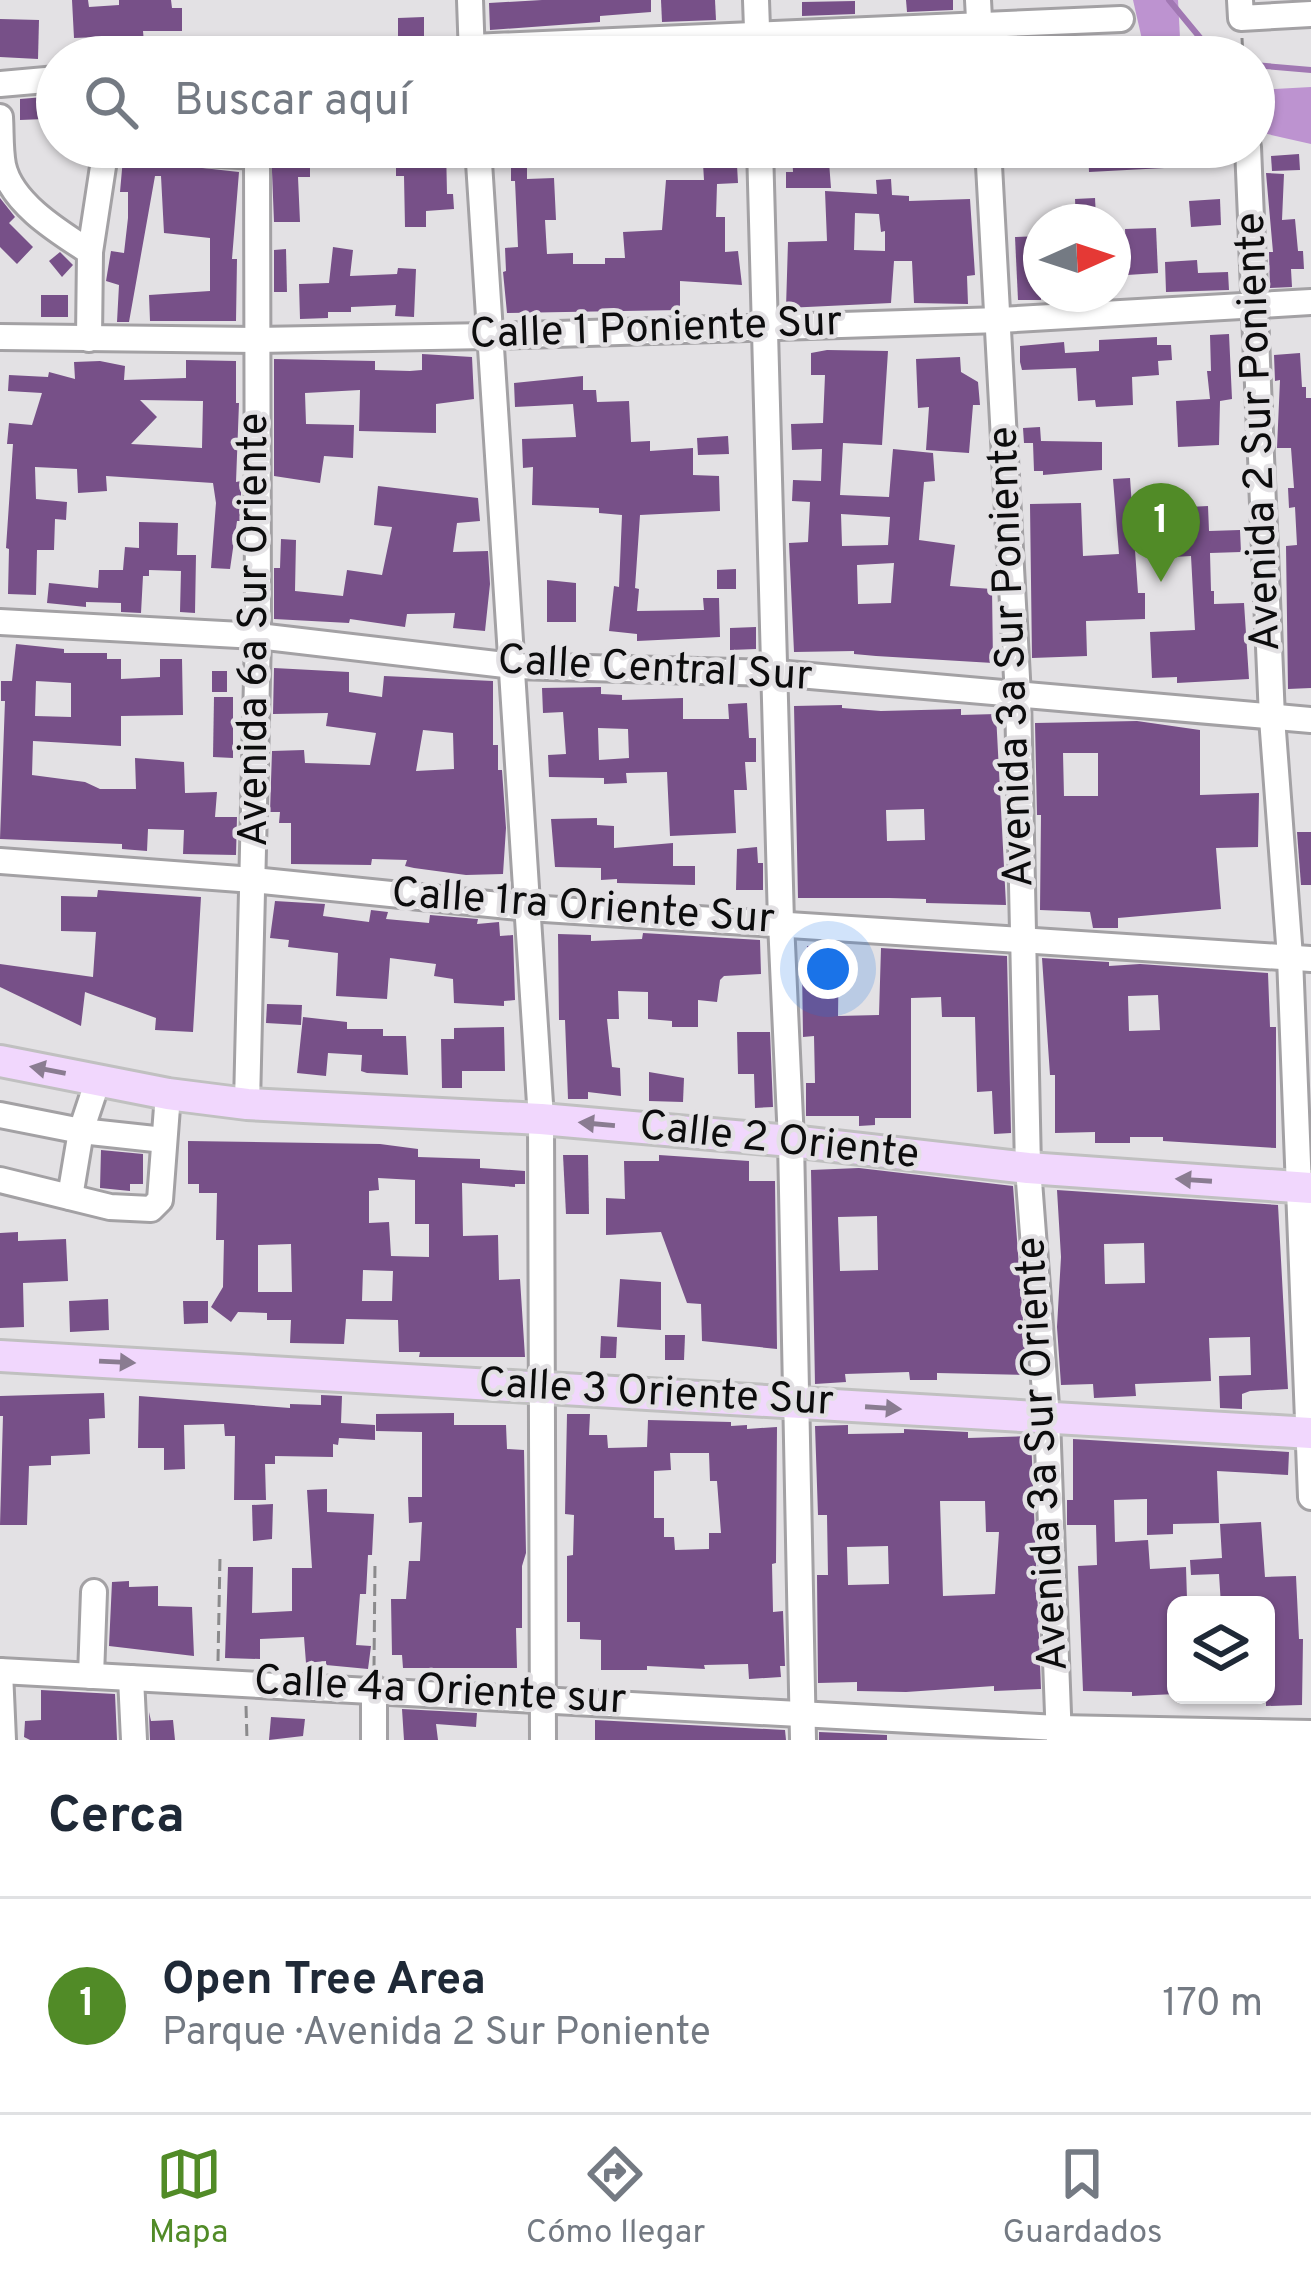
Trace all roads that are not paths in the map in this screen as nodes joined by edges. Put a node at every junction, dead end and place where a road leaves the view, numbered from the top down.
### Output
1 (470, 0) edge
2 (756, 0) edge
3 (1241, 9) edge
4 (979, 12) edge
5 (1311, 14) edge
6 (1121, 19) dead end
7 (471, 36) edge
8 (758, 36) edge
9 (823, 36) edge
10 (36, 81) edge
11 (0, 84) edge
12 (0, 117) edge
13 (103, 168) edge
14 (257, 168) edge
15 (479, 168) edge
16 (760, 168) edge
17 (989, 168) edge
18 (1249, 168) edge
19 (90, 252) junction
20 (1311, 302) edge
21 (1256, 304) junction
22 (1000, 320) junction
23 (763, 325) junction
24 (490, 336) junction
25 (0, 337) edge
26 (89, 338) junction
27 (256, 340) junction
28 (0, 622) edge
29 (258, 635) junction
30 (513, 666) junction
31 (776, 673) junction
32 (1018, 696) junction
33 (1272, 718) junction
34 (1311, 720) edge
35 (0, 861) edge
36 (254, 880) junction
37 (529, 908) junction
38 (781, 922) junction
39 (1024, 940) junction
40 (1300, 958) edge
41 (0, 1061) edge
42 (98, 1080) junction
43 (168, 1094) junction
44 (247, 1104) junction
45 (0, 1115) edge
46 (541, 1119) junction
47 (81, 1131) junction
48 (164, 1140) junction
49 (791, 1141) junction
50 (1028, 1168) junction
51 (0, 1180) edge
52 (1304, 1187) edge
53 (70, 1197) junction
54 (0, 1356) edge
55 (545, 1389) junction
56 (795, 1402) junction
57 (1047, 1419) junction
58 (1309, 1433) edge
59 (1311, 1497) edge
60 (94, 1592) dead end
61 (0, 1671) edge
62 (91, 1676) junction
63 (131, 1678) junction
64 (374, 1688) junction
65 (544, 1697) junction
66 (802, 1713) junction
67 (1311, 1733) edge
68 (1059, 1734) edge
69 (3, 1740) edge
70 (134, 1740) edge
71 (374, 1740) edge
72 (543, 1740) edge
73 (803, 1740) edge

1 - 7 street
2 - 8 street
3 - 5 street
4 - 6 street
4 - 9 street
10 - 11 street
12 - 19 street
13 - 19 street
14 - 27 street, Avenida 6a Sur Oriente
15 - 24 street
16 - 23 street
17 - 22 street, Avenida 3a Sur Poniente
18 - 21 street, Avenida 2 Sur Poniente
19 - 26 street
20 - 21 street, Calle 1 Poniente Sur
21 - 22 street, Calle 1 Poniente Sur
21 - 33 street, Avenida 2 Sur Poniente
22 - 23 street, Calle 1 Poniente Sur
22 - 32 street, Avenida 3a Sur Poniente
23 - 24 street, Calle 1 Poniente Sur
23 - 31 street
24 - 27 street, Calle 1 Poniente Sur
24 - 30 street
25 - 26 street, Calle 1 Poniente Sur
26 - 27 street, Calle 1 Poniente Sur
27 - 29 street, Avenida 6a Sur Oriente
28 - 29 street, Calle Central Sur
29 - 30 street, Calle Central Sur
29 - 36 street, Avenida 6a Sur Oriente
30 - 31 street, Calle Central Sur
30 - 37 street
31 - 32 street, Calle Central Sur
31 - 38 street
32 - 33 street, Calle Central Sur
32 - 39 street, Avenida 3a Sur Poniente
33 - 34 street, Calle Central Sur
33 - 40 street, Avenida 2 Sur Poniente
35 - 36 street, Calle 1ra Oriente Sur
36 - 37 street, Calle 1ra Oriente Sur
36 - 44 street, Avenida 6a Sur Oriente
37 - 38 street, Calle 1ra Oriente Sur
37 - 46 street
38 - 39 street, Calle 1ra Oriente Sur
38 - 49 street
39 - 40 street, Calle 1ra Oriente Sur
39 - 50 street, Avenida 3a Sur Poniente
40 - 52 street, Avenida 2 Sur Poniente
42 -> 41 main road, Calle 2 Oriente
42 - 43 main road, Calle 2 Oriente
42 - 47 street
43 - 44 main road, Calle 2 Oriente
43 - 48 street
44 - 46 main road, Calle 2 Oriente
45 - 47 street
49 -> 46 main road, Calle 2 Oriente
46 - 55 street
47 - 48 street
47 - 53 street
48 - 53 street
49 - 50 main road, Calle 2 Oriente
49 - 56 street
52 -> 50 main road, Calle 2 Oriente
50 - 57 street, Avenida 3a Sur Oriente
51 - 53 street
52 - 58 street, Avenida 2 Sur Poniente
54 -> 55 main road, Calle 3 Oriente Sur
55 - 56 main road, Calle 3 Oriente Sur
55 - 65 street
56 -> 57 main road, Calle 3 Oriente Sur
56 - 66 street
57 - 58 main road, Calle 3 Oriente Sur
57 - 68 street, Avenida 3a Sur Oriente
58 - 59 street, Avenida 2 Sur Poniente
60 - 62 street
61 - 62 street, Calle 4a Oriente sur
61 - 69 street
62 - 63 street, Calle 4a Oriente sur
63 - 64 street, Calle 4a Oriente sur
63 - 70 street
64 - 65 street, Calle 4a Oriente sur
64 - 71 street
65 - 66 street, Calle 4a Oriente sur
65 - 72 street
66 - 68 street, Calle 4a Oriente sur
66 - 73 street
67 - 68 street, Calle 4a Oriente sur

